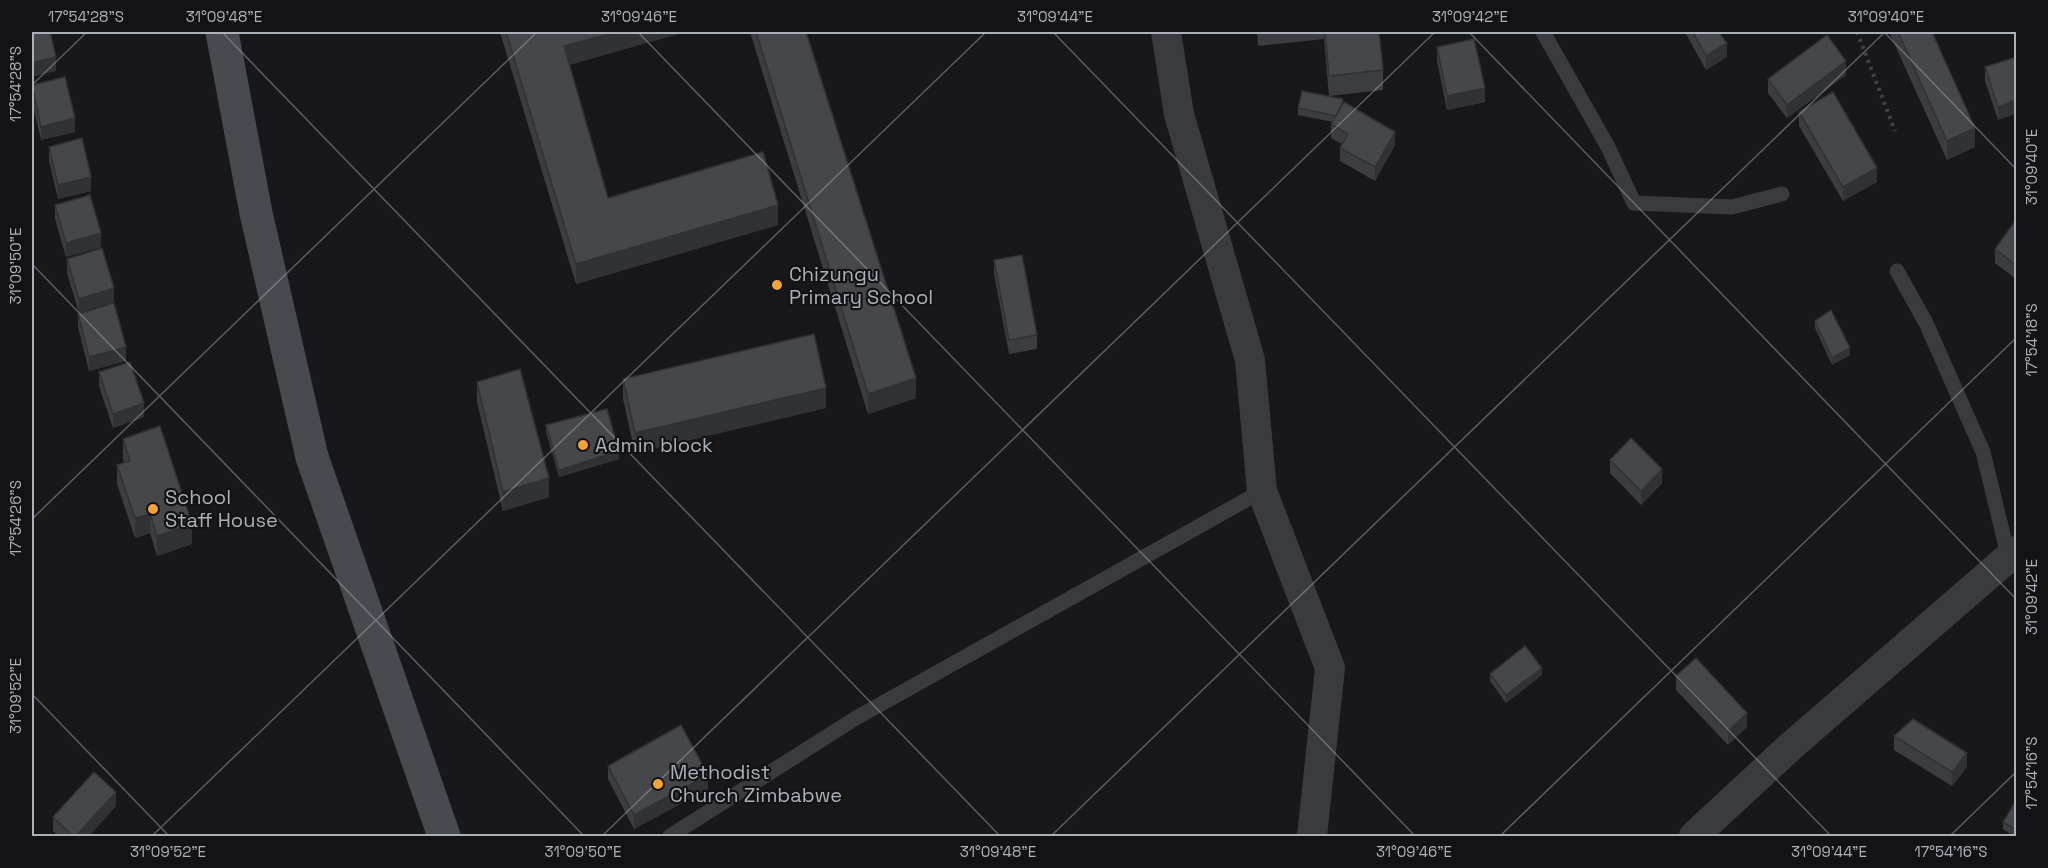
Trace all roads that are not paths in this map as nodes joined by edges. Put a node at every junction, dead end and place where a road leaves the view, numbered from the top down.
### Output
1 (222, 32) edge
2 (1166, 32) edge
3 (1543, 32) edge
4 (1782, 194) dead end
5 (1897, 271) dead end
6 (1262, 491) junction
7 (2013, 555) edge
8 (444, 837) edge
9 (669, 837) edge
10 (1312, 837) edge
11 (1694, 837) edge

1 - 8 street
2 - 6 street
3 - 4 lane
5 - 7 lane
6 - 9 lane
6 - 10 street
7 - 11 street

